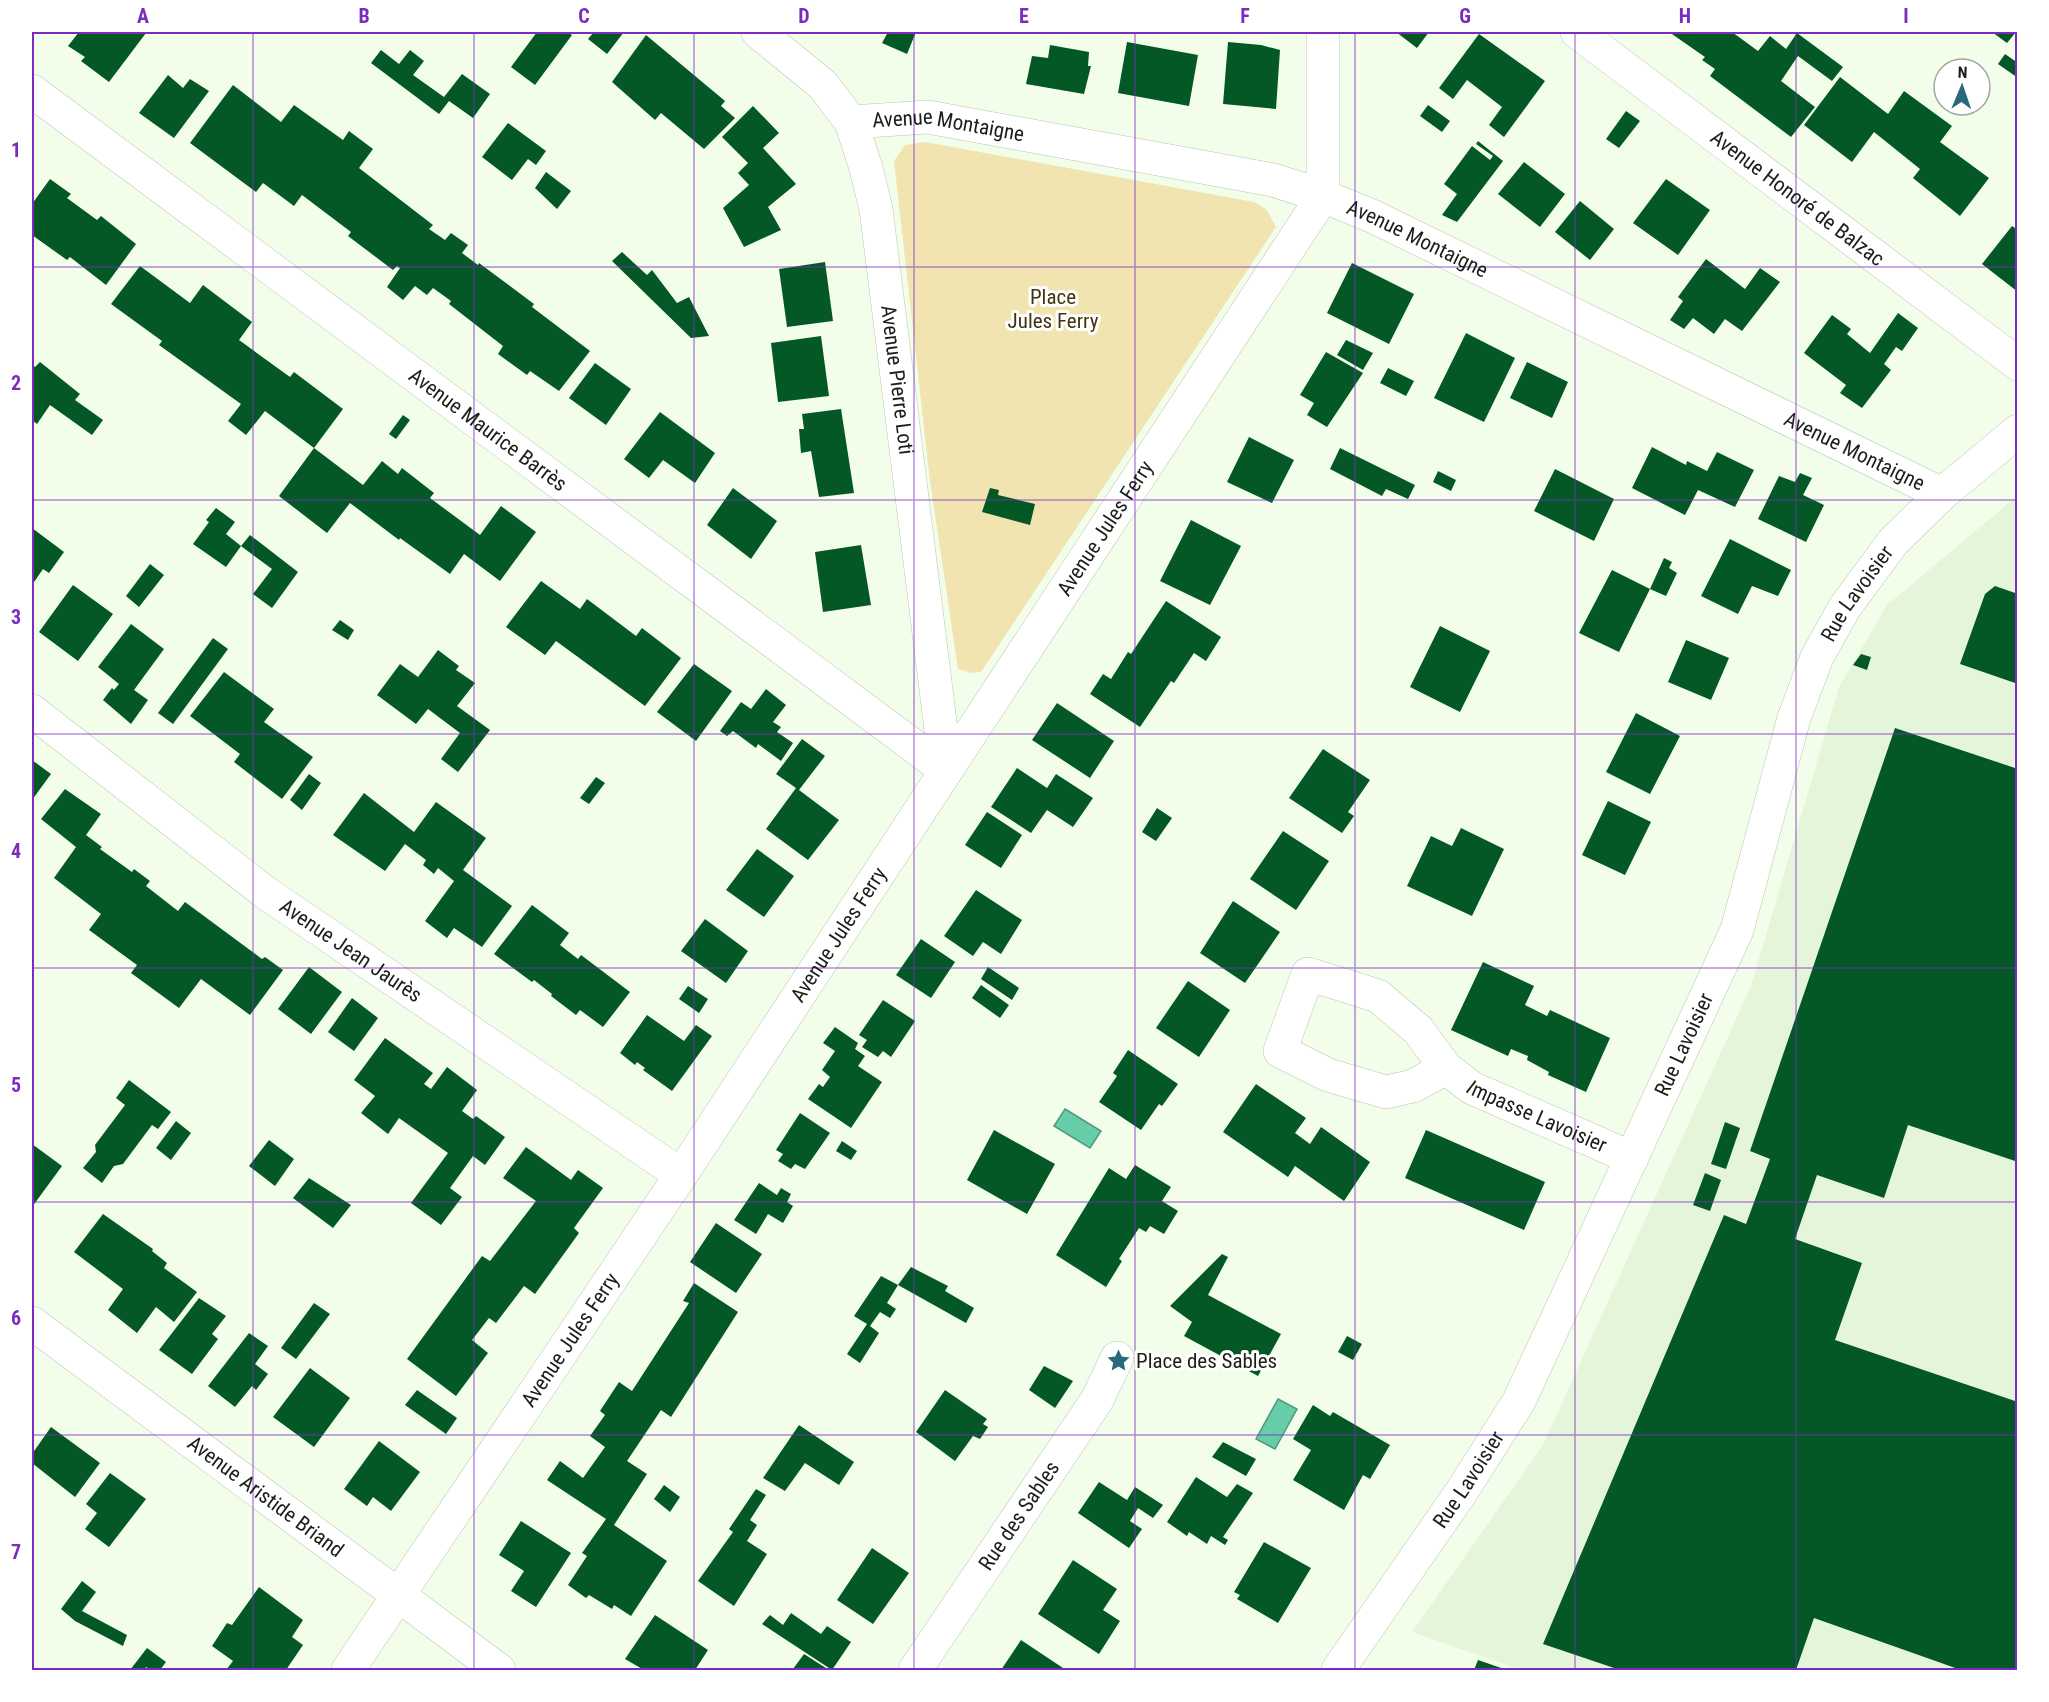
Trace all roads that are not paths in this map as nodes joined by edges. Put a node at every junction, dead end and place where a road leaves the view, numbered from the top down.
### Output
1 (758, 32) edge
2 (1323, 32) edge
3 (1577, 32) edge
4 (32, 91) edge
5 (851, 122) junction
6 (1323, 196) junction
7 (2018, 364) edge
8 (2018, 431) edge
9 (1942, 494) junction
10 (32, 711) edge
11 (946, 770) junction
12 (1446, 1068) junction
13 (1632, 1158) junction
14 (681, 1175) junction
15 (32, 1323) edge
16 (1117, 1358) dead end
17 (397, 1596) junction
18 (348, 1671) edge
19 (499, 1671) edge
20 (915, 1671) edge
21 (1338, 1671) edge

1 - 5 street, Avenue Pierre Loti
2 - 6 street
3 - 7 street, Avenue Honoré de Balzac
4 - 11 street, Avenue Maurice Barrès
5 - 6 street, Avenue Montaigne
5 - 11 street, Avenue Pierre Loti
6 - 9 street, Avenue Montaigne
6 - 11 street, Avenue Jules Ferry
8 - 9 street, Rue Lavoisier
9 - 13 street, Rue Lavoisier
10 - 14 street, Avenue Jean Jaurès
11 - 14 street, Avenue Jules Ferry
12 - 12 street, Impasse Lavoisier
12 - 13 street, Impasse Lavoisier
13 - 21 street, Rue Lavoisier
14 - 17 street, Avenue Jules Ferry
15 - 17 street, Avenue Aristide Briand
16 - 20 street, Rue des Sables
17 - 18 street, Avenue Jules Ferry
17 - 19 street, Avenue Aristide Briand

